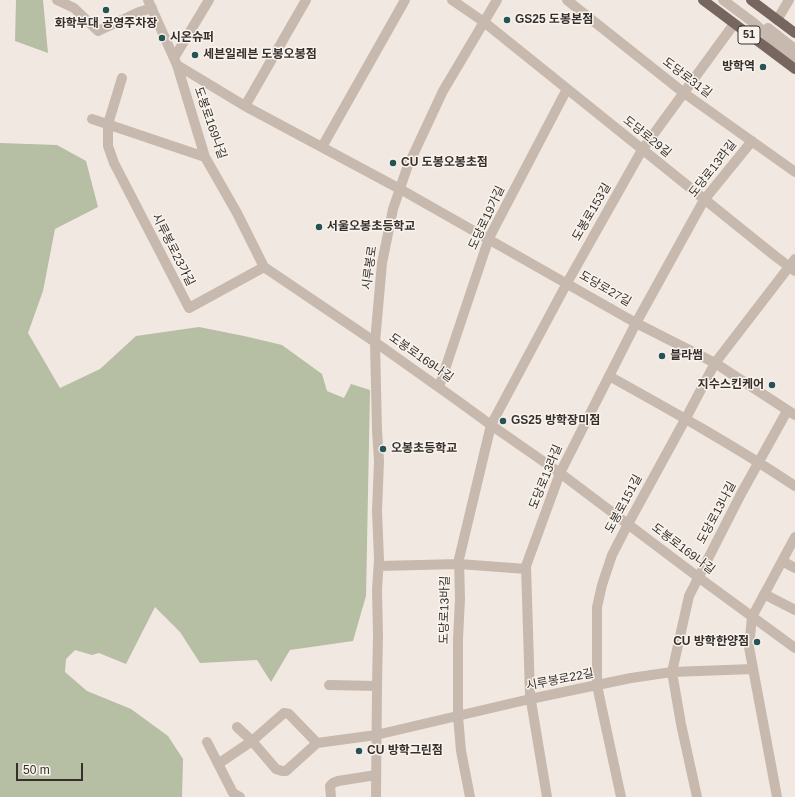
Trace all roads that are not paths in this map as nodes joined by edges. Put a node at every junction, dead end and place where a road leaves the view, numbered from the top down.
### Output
1 (58, 0) edge
2 (209, 0) edge
3 (306, 0) edge
4 (405, 0) edge
5 (452, 0) edge
6 (497, 0) edge
7 (567, 0) edge
8 (703, 0) edge
9 (722, 0) edge
10 (732, 0) edge
11 (750, 0) edge
12 (789, 0) edge
13 (150, 4) edge
14 (777, 20) junction
15 (484, 22) junction
16 (734, 24) junction
17 (795, 33) edge
18 (795, 49) edge
19 (795, 58) edge
20 (175, 61) junction
21 (795, 69) edge
22 (122, 78) dead end
23 (567, 89) junction
24 (684, 93) junction
25 (245, 106) junction
26 (92, 119) dead end
27 (108, 124) junction
28 (752, 141) junction
29 (322, 147) junction
30 (642, 150) junction
31 (205, 157) junction
32 (795, 172) edge
33 (400, 189) junction
34 (704, 200) junction
35 (489, 238) junction
36 (793, 265) edge
37 (264, 267) junction
38 (567, 283) junction
39 (636, 323) junction
40 (375, 342) junction
41 (714, 363) junction
42 (609, 376) junction
43 (439, 387) junction
44 (791, 413) edge
45 (686, 418) junction
46 (491, 425) junction
47 (759, 462) junction
48 (560, 473) junction
49 (795, 486) edge
50 (628, 524) junction
51 (795, 536) edge
52 (782, 561) junction
53 (459, 564) junction
54 (379, 566) junction
55 (795, 568) edge
56 (526, 569) junction
57 (698, 577) junction
58 (764, 594) junction
59 (795, 610) edge
60 (752, 617) junction
61 (795, 648) edge
62 (753, 669) junction
63 (672, 672) junction
64 (330, 685) dead end
65 (376, 686) junction
66 (597, 686) junction
67 (530, 699) junction
68 (458, 716) junction
69 (237, 727) dead end
70 (376, 735) junction
71 (252, 741) junction
72 (207, 742) dead end
73 (317, 743) junction
74 (218, 764) junction
75 (376, 775) junction
76 (240, 797) edge
77 (331, 797) edge
78 (374, 797) edge
79 (470, 797) edge
80 (547, 797) edge
81 (621, 797) edge
82 (697, 797) edge
83 (777, 797) edge

1 - 13 street
2 - 20 street
3 - 25 street
4 - 29 street
5 - 15 street, 도당로29길
6 - 15 street, 시루봉로
7 - 24 street, 도당로31길
8 - 16 main road, 51
9 - 19 street
10 - 18 street
11 - 14 main road, 51
12 - 14 street
13 - 20 street, 도봉로169나길
14 - 17 main road, 51
15 - 23 street, 도당로29길
15 - 33 street, 시루봉로
16 - 21 main road, 51
16 - 24 street, 도봉로153길
20 - 25 street, 도당로27길
20 - 31 street, 도봉로169나길
22 - 27 street
23 - 30 street, 도당로29길
23 - 35 street, 도당로19가길
24 - 28 street, 도당로31길
24 - 30 street, 도봉로153길
25 - 29 street, 도당로27길
26 - 27 street
27 - 31 street
27 - 37 street, 시루봉로23가길
28 - 32 street, 도당로31길
28 - 34 street, 도당로13라길
29 - 33 street, 도당로27길
30 - 34 street, 도당로29길
30 - 38 street, 도봉로153길
31 - 37 street, 도봉로169나길
33 - 35 street, 도당로27길
33 - 40 street, 시루봉로
34 - 36 street, 도당로29길
34 - 39 street, 도당로13라길
35 - 38 street, 도당로27길
35 - 43 street, 도당로19가길
36 - 41 street, 도봉로151길
37 - 40 street, 도봉로169나길
38 - 39 street, 도당로27길
38 - 46 street, 도봉로153길
39 - 41 street, 도당로27길
39 - 42 street, 도당로13라길
40 - 43 street, 도봉로169나길
40 - 54 street, 시루봉로
41 - 44 street, 도당로27길
41 - 45 street, 도봉로151길
42 - 45 street
42 - 48 street, 도당로13라길
43 - 46 street, 도봉로169나길
44 - 47 street, 도당로13나길
45 - 47 street
45 - 50 street, 도봉로151길
46 - 48 street, 도봉로169나길
46 - 53 street, 도당로13바길
47 - 49 street
47 - 57 street, 도당로13나길
48 - 50 street, 도봉로169나길
48 - 56 street, 도당로13라길
50 - 57 street, 도봉로169나길
50 - 66 street, 도봉로151길
51 - 52 street
52 - 55 street
52 - 58 street
53 - 54 street
53 - 56 street
53 - 68 street, 도당로13바길
54 - 65 street, 시루봉로
56 - 67 street, 도당로13라길
57 - 60 street, 도봉로169나길
57 - 63 street, 도당로13나길
58 - 59 street
58 - 60 street
60 - 61 street, 도봉로169나길
60 - 62 street
62 - 63 street, 시루봉로22길
62 - 83 street
63 - 66 street, 시루봉로22길
63 - 82 street, 도당로13나길
64 - 65 street
65 - 70 street, 시루봉로
66 - 67 street, 시루봉로22길
66 - 81 street, 도봉로151길
67 - 68 street, 시루봉로22길
67 - 80 street, 도당로13라길
68 - 70 street, 시루봉로22길
68 - 79 street, 도당로13바길
69 - 71 street
70 - 73 street
70 - 75 street, 시루봉로
71 - 73 street
71 - 73 street
71 - 74 street
72 - 74 street
74 - 76 street
75 - 77 street
75 - 78 street, 시루봉로

